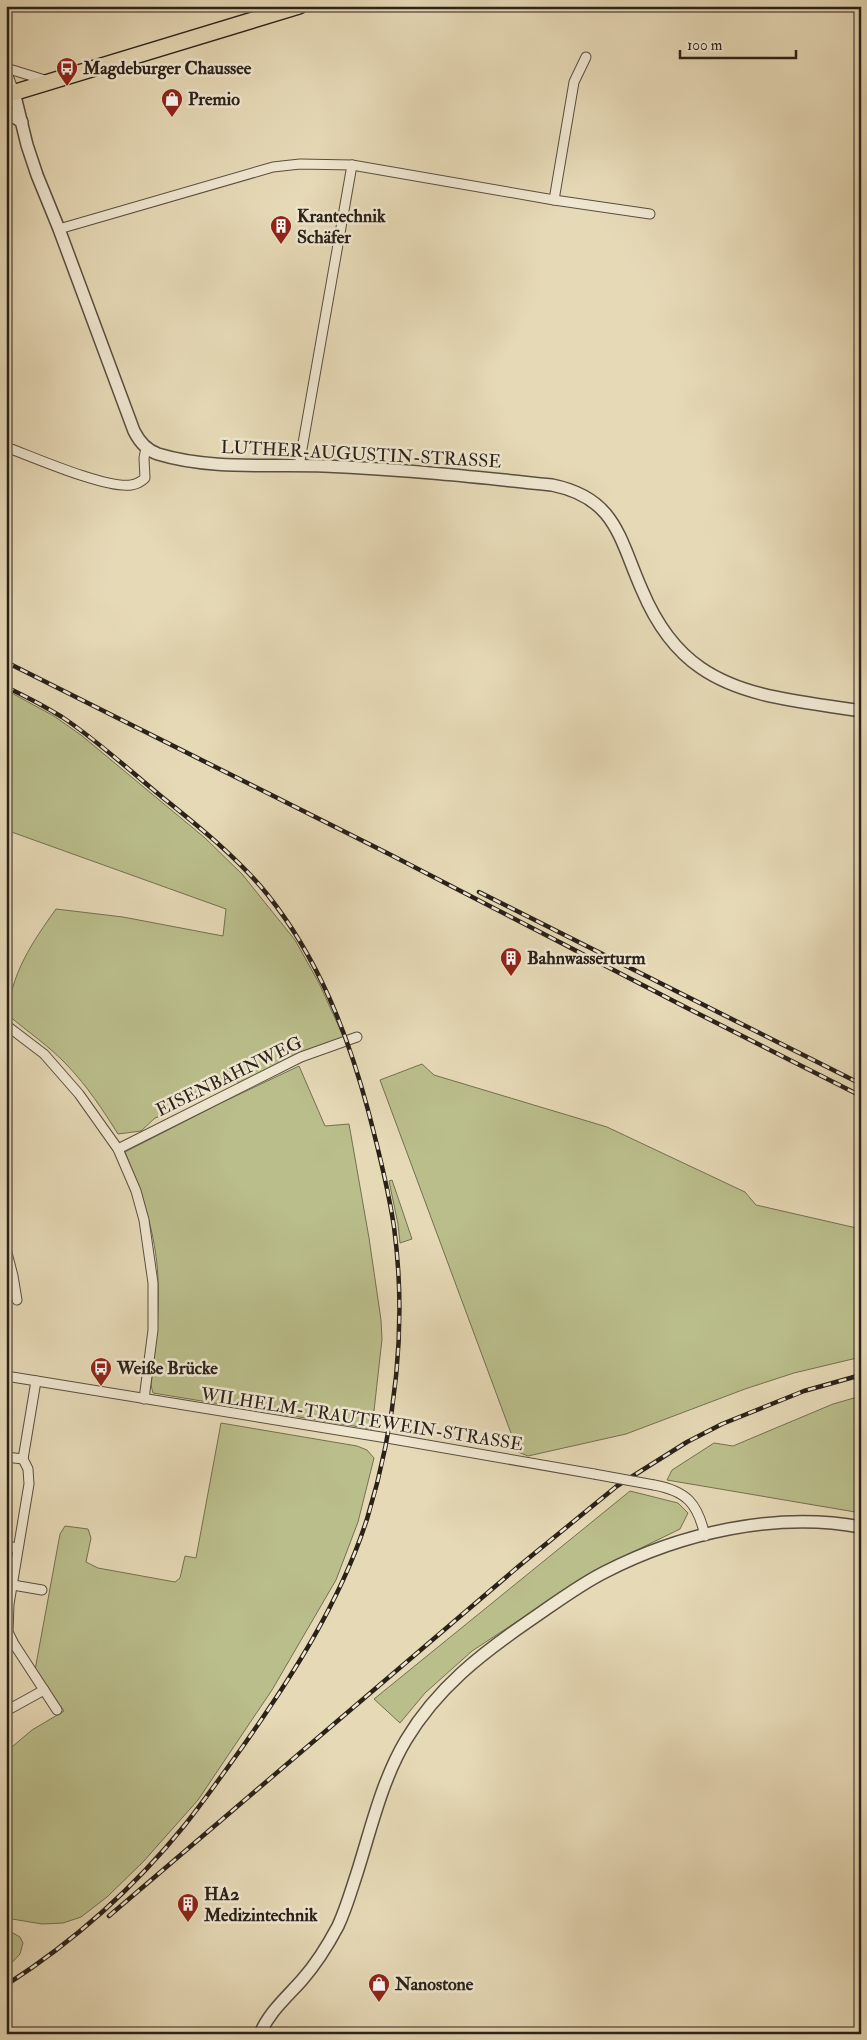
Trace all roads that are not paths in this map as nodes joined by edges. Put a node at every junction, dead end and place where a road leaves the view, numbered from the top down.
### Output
1 (293, 8) edge
2 (586, 57) dead end
3 (6, 69) edge
4 (51, 81) junction
5 (10, 93) edge
6 (6, 112) edge
7 (22, 122) junction
8 (352, 165) junction
9 (554, 200) junction
10 (650, 214) dead end
11 (59, 229) junction
12 (6, 447) edge
13 (146, 448) junction
14 (299, 466) junction
15 (861, 711) edge
16 (6, 1025) edge
17 (357, 1037) dead end
18 (118, 1150) junction
19 (6, 1249) edge
20 (17, 1300) dead end
21 (6, 1376) edge
22 (36, 1381) junction
23 (144, 1399) junction
24 (6, 1457) edge
25 (23, 1459) junction
26 (861, 1527) edge
27 (705, 1536) junction
28 (6, 1546) edge
29 (17, 1548) junction
30 (12, 1584) junction
31 (42, 1590) dead end
32 (7, 1634) edge
33 (44, 1690) junction
34 (57, 1710) dead end
35 (6, 1711) edge
36 (260, 2034) edge

1 - 4 main road
2 - 9 street
3 - 4 street
3 - 5 street
4 - 5 main road
5 - 7 street
6 - 7 street
7 - 11 street
8 - 9 street
8 - 11 street
8 - 14 street
9 - 10 street
11 - 13 street
12 - 13 street
13 - 14 street, LUTHER-AUGUSTIN-STRASSE
14 - 15 street, LUTHER-AUGUSTIN-STRASSE
16 - 18 street
17 - 18 street, EISENBAHNWEG
18 - 23 street
19 - 20 street
21 - 22 street, WILHELM-TRAUTEWEIN-STRASSE
22 - 23 street, WILHELM-TRAUTEWEIN-STRASSE
22 - 25 street
23 - 27 street, WILHELM-TRAUTEWEIN-STRASSE, bridge
24 - 25 street
25 - 29 street
26 - 27 street
27 - 36 street
28 - 29 street
29 - 30 street
30 - 31 street
30 - 32 street
32 - 33 street
33 - 34 street
33 - 35 street

